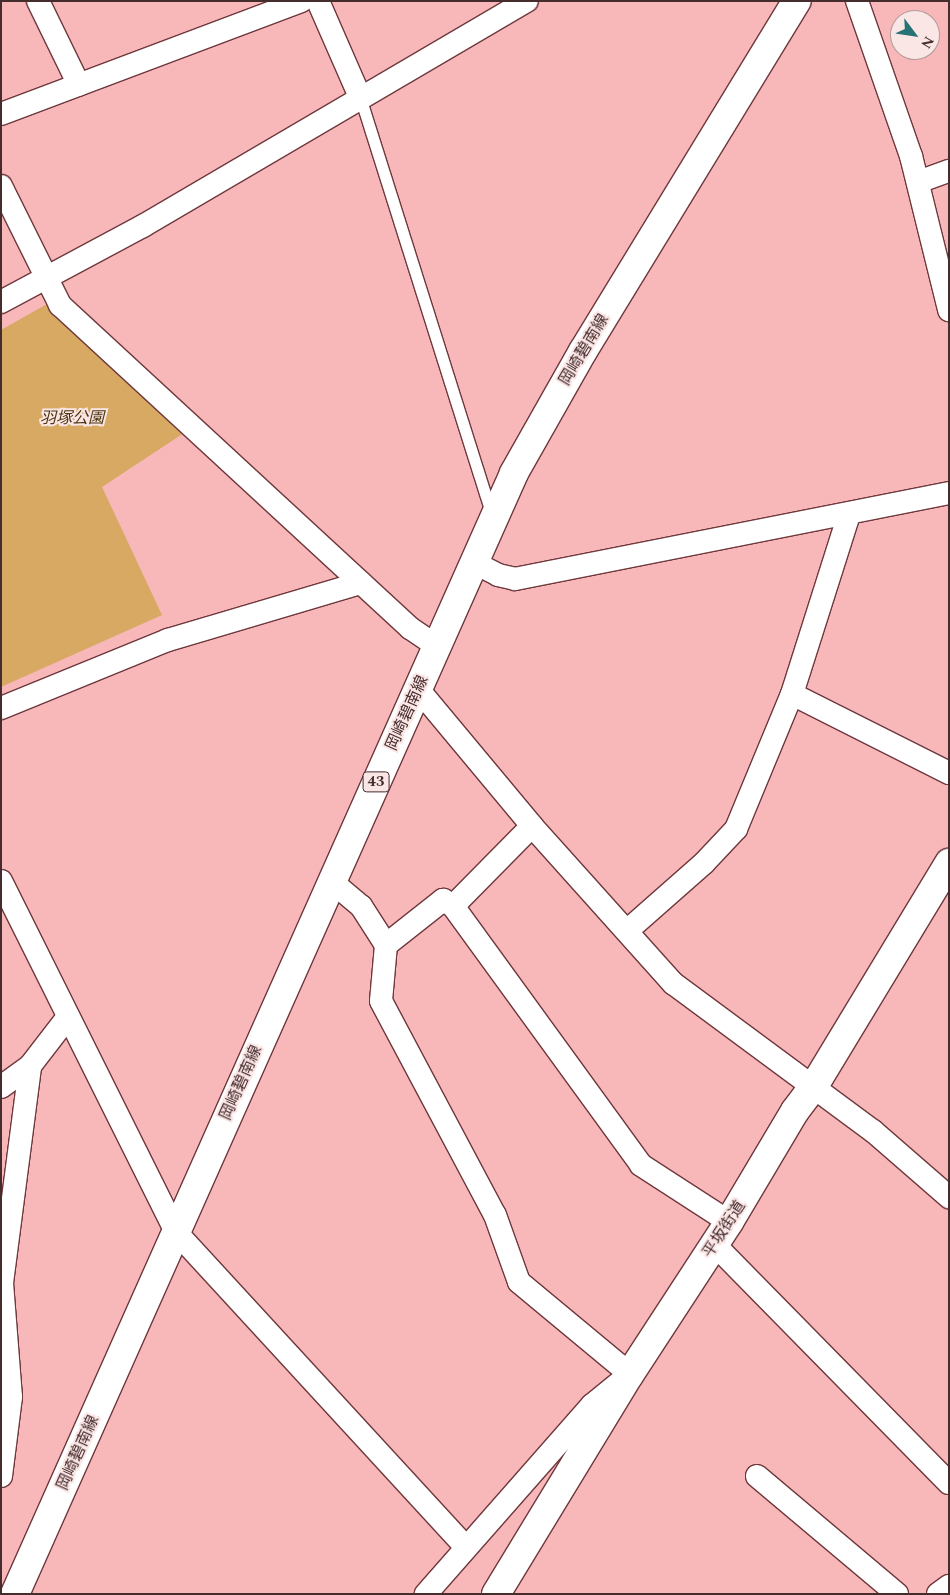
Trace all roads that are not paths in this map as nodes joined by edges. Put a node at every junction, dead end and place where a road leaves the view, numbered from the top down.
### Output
1 (38, 1) edge
2 (301, 1) edge
3 (318, 1) edge
4 (527, 1) edge
5 (797, 1) edge
6 (857, 1) edge
7 (78, 85) junction
8 (360, 97) junction
9 (1, 114) edge
10 (949, 171) edge
11 (918, 182) junction
12 (1, 186) edge
13 (941, 253) edge
14 (46, 277) junction
15 (1, 302) edge
16 (949, 310) edge
17 (949, 493) edge
18 (849, 514) junction
19 (493, 518) junction
20 (473, 562) junction
21 (362, 583) junction
22 (436, 646) junction
23 (418, 689) junction
24 (792, 694) junction
25 (1, 708) edge
26 (949, 773) edge
27 (532, 826) junction
28 (949, 863) edge
29 (1, 881) edge
30 (331, 881) junction
31 (453, 906) junction
32 (628, 930) junction
33 (386, 945) junction
34 (67, 1018) junction
35 (30, 1066) junction
36 (814, 1086) junction
37 (1, 1087) edge
38 (949, 1197) edge
39 (176, 1232) junction
40 (722, 1233) junction
41 (630, 1374) junction
42 (1, 1476) edge
43 (757, 1476) dead end
44 (949, 1484) edge
45 (466, 1547) junction
46 (949, 1586) edge
47 (15, 1594) edge
48 (426, 1594) edge
49 (496, 1594) edge
50 (897, 1594) edge
51 (938, 1594) edge

1 - 7 street
2 - 7 street
3 - 8 street
4 - 8 street
5 - 19 main road, 岡崎碧南線 / 43
6 - 11 street
7 - 9 street
8 - 14 street
8 - 19 lane
10 - 11 street
11 - 13 street
12 - 14 street
13 - 16 street
14 - 15 street
14 - 21 street
17 - 18 street
18 - 20 street
18 - 24 street
19 - 20 main road, 岡崎碧南線 / 43
20 - 22 main road, 岡崎碧南線 / 43
21 - 22 street
21 - 25 street
22 - 23 main road, 岡崎碧南線 / 43
23 - 27 street
23 - 30 main road, 岡崎碧南線 / 43
24 - 26 street
24 - 32 street
27 - 31 street
27 - 32 street
28 - 36 main road, 平坂街道
29 - 34 street
30 - 33 street
30 - 39 main road, 岡崎碧南線 / 43
31 - 33 street
31 - 40 street
32 - 36 street
33 - 41 street
34 - 35 street
34 - 39 street
35 - 37 street
35 - 42 street
36 - 38 street
36 - 40 main road, 平坂街道
39 - 45 street
39 - 47 main road, 岡崎碧南線 / 43
40 - 41 main road, 平坂街道
40 - 44 street
41 - 45 street
41 - 49 main road, 平坂街道
43 - 50 street
45 - 48 street
46 - 51 street

